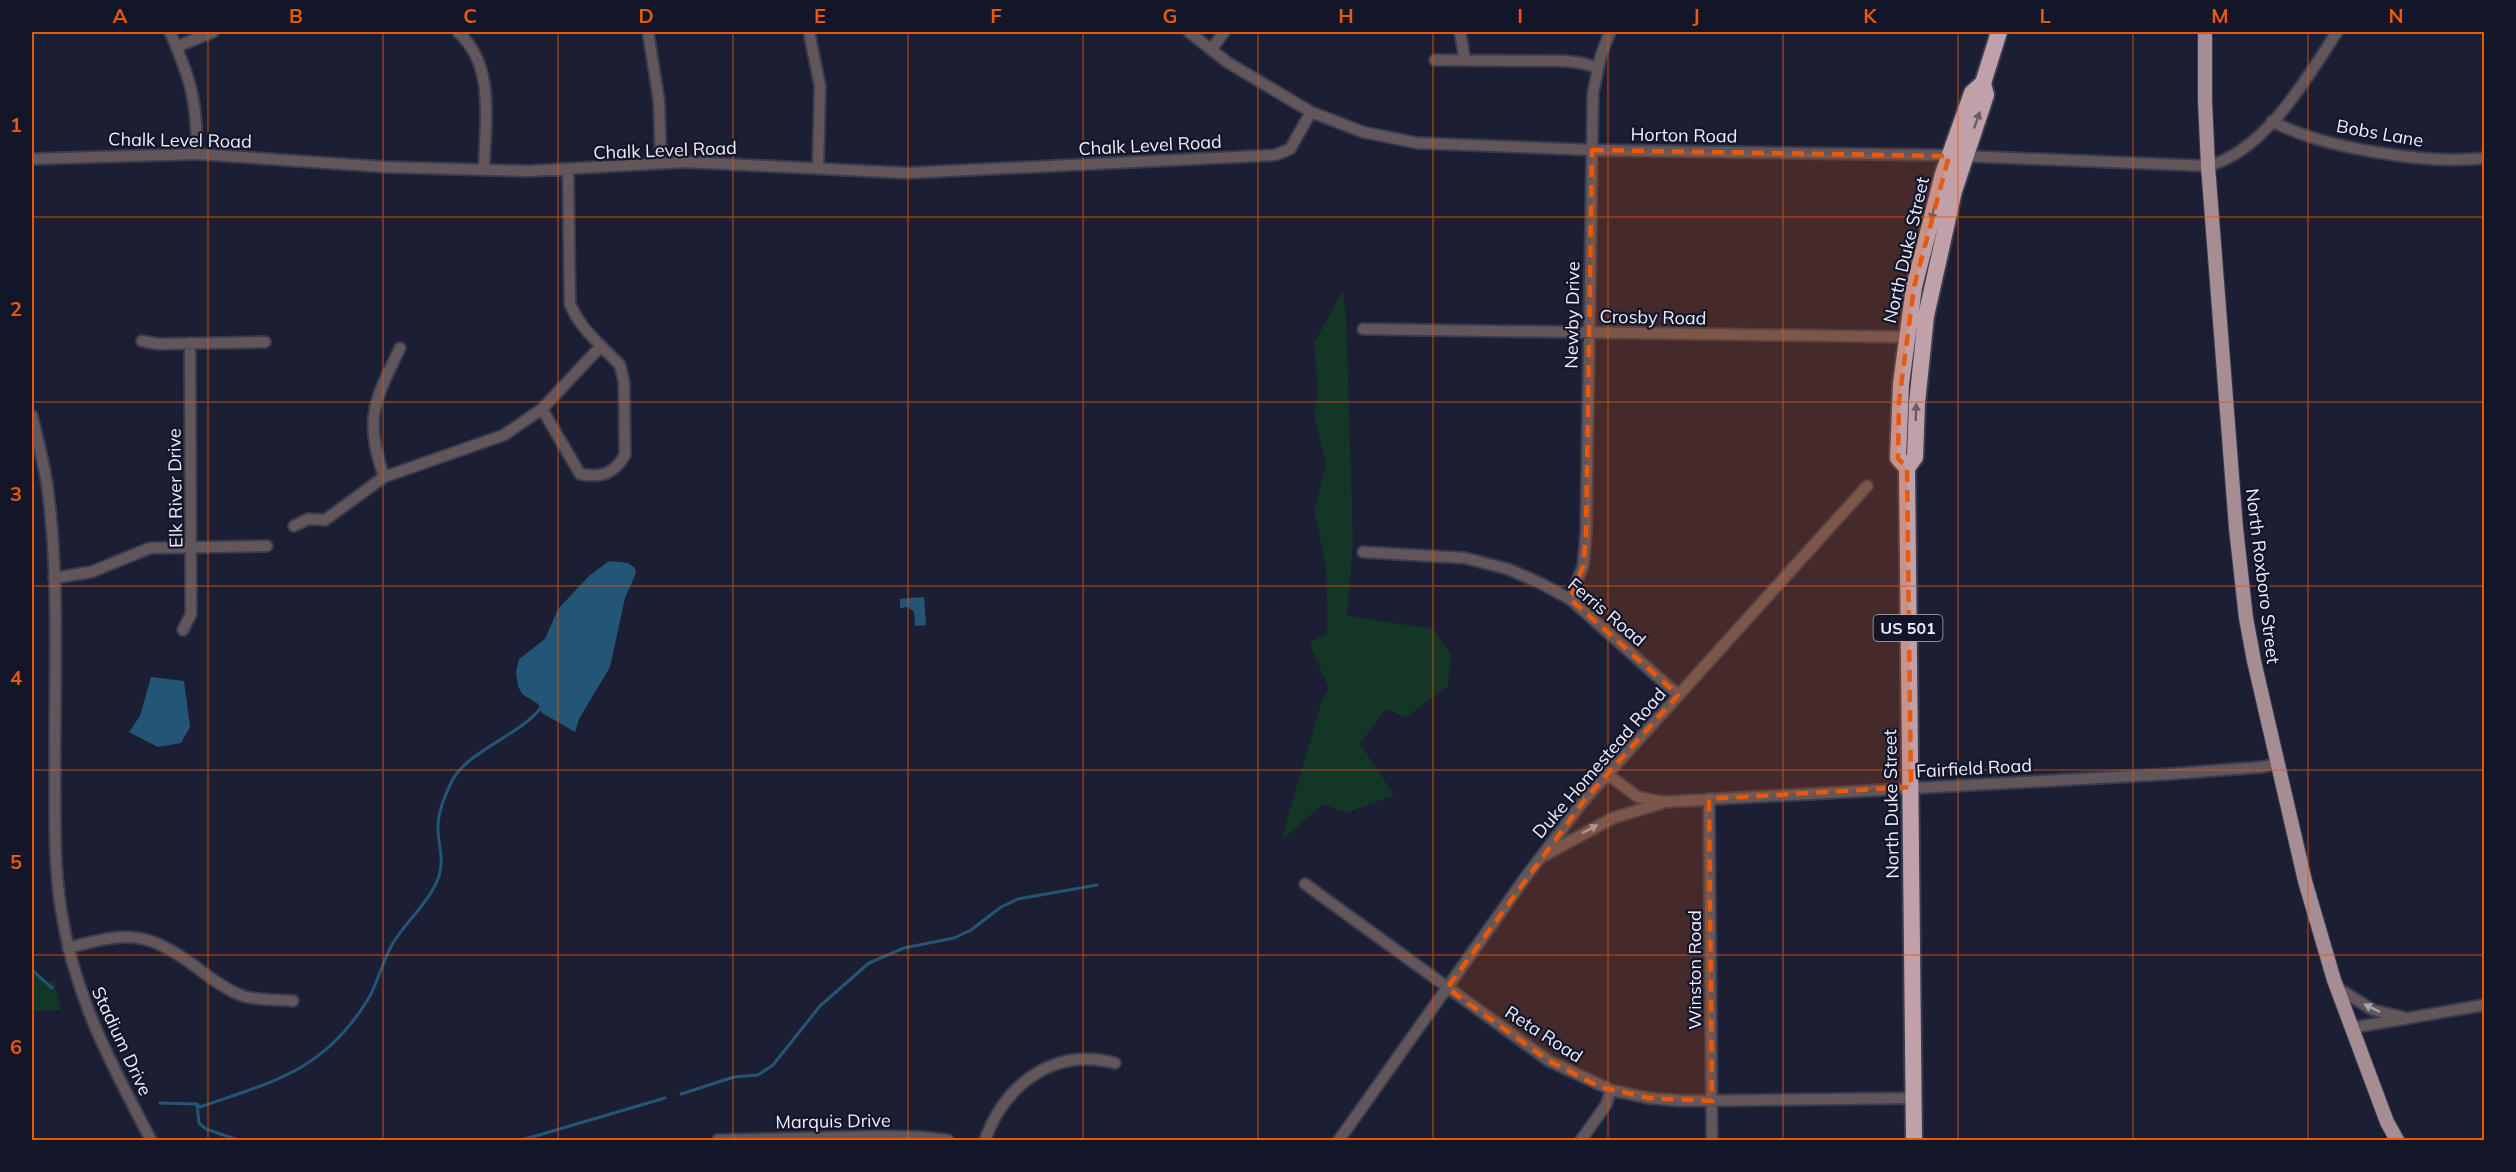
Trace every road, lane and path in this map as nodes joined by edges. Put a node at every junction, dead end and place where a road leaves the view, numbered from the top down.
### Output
1 (170, 32) edge
2 (213, 32) edge
3 (458, 32) edge
4 (648, 32) edge
5 (809, 32) edge
6 (1189, 32) edge
7 (1224, 32) edge
8 (1460, 32) edge
9 (1610, 32) edge
10 (1999, 32) edge
11 (2205, 32) edge
12 (2337, 32) edge
13 (176, 47) junction
14 (1210, 50) junction
15 (1435, 60) dead end
16 (1465, 60) junction
17 (1598, 68) junction
18 (1311, 112) junction
19 (2272, 121) junction
20 (1592, 150) junction
21 (197, 154) junction
22 (1957, 156) junction
23 (2484, 158) edge
24 (32, 159) edge
25 (661, 163) junction
26 (2208, 166) junction
27 (818, 168) junction
28 (484, 169) junction
29 (568, 169) junction
30 (1363, 329) dead end
31 (1589, 333) junction
32 (1906, 338) junction
33 (142, 341) dead end
34 (265, 342) dead end
35 (190, 343) junction
36 (601, 346) junction
37 (400, 348) dead end
38 (542, 409) junction
39 (32, 416) edge
40 (1907, 468) junction
41 (384, 477) junction
42 (1867, 486) dead end
43 (294, 526) dead end
44 (267, 546) dead end
45 (192, 547) junction
46 (1363, 552) dead end
47 (54, 578) junction
48 (1570, 599) junction
49 (183, 630) dead end
50 (1678, 695) junction
51 (2279, 763) junction
52 (1607, 774) junction
53 (1911, 787) junction
54 (1709, 799) junction
55 (1663, 802) junction
56 (1540, 858) junction
57 (1305, 884) dead end
58 (68, 948) junction
59 (2336, 987) junction
60 (1447, 988) junction
61 (294, 1000) dead end
62 (2484, 1005) edge
63 (2412, 1019) junction
64 (2351, 1029) junction
65 (1115, 1063) dead end
66 (1611, 1090) junction
67 (1914, 1098) junction
68 (1712, 1101) junction
69 (151, 1140) edge
70 (718, 1140) edge
71 (948, 1140) edge
72 (984, 1140) edge
73 (1339, 1140) edge
74 (1581, 1140) edge
75 (1712, 1140) edge
76 (1914, 1140) edge
77 (2397, 1140) edge

1 - 13 street
2 - 13 street
3 - 28 street
4 - 25 street
5 - 27 street
6 - 14 street, Horton Road
7 - 14 street
8 - 16 street
9 - 17 street, Newby Drive
10 - 22 highway, North Duke Street / US 501
11 - 26 main road, North Roxboro Street
12 - 19 street
13 - 21 street
14 - 18 street, Horton Road
15 - 16 street
16 - 17 street
17 - 20 street, Newby Drive
18 - 20 street, Horton Road
18 - 27 street, Chalk Level Road
19 - 23 street, Bobs Lane
19 - 26 street
20 - 22 street, Horton Road
20 - 31 street, Newby Drive
21 - 24 street, Chalk Level Road
21 - 28 street, Chalk Level Road
22 - 26 street, Horton Road
22 -> 32 highway, North Duke Street / US 501
40 -> 22 highway, North Duke Street / US 501
25 - 27 street, Chalk Level Road
25 - 29 street, Chalk Level Road
26 - 51 main road, North Roxboro Street
28 - 29 street, Chalk Level Road
29 - 36 street
30 - 31 street, Crosby Road
31 - 32 street, Crosby Road
31 - 48 street, Newby Drive
32 - 40 highway, North Duke Street / US 501
33 - 35 street
34 - 35 street
35 - 45 street, Elk River Drive
36 - 38 street
36 - 38 street
37 - 41 street
38 - 41 street
39 - 47 street, Stadium Drive
40 - 53 highway, North Duke Street / US 501
41 - 43 street
42 - 50 street, Duke Homestead Road
44 - 45 street
45 - 47 street
45 - 49 street, Elk River Drive
46 - 48 street, Ferris Road
47 - 58 street, Stadium Drive
48 - 50 street, Ferris Road
50 - 52 street, Duke Homestead Road
51 - 53 street, Fairfield Road
51 - 59 main road, North Roxboro Street
52 - 55 street, Fairfield Road
52 - 56 street, Duke Homestead Road
53 - 54 street, Fairfield Road
53 - 67 highway, North Duke Street / US 501
54 - 55 street, Fairfield Road
54 - 68 street, Winston Road
56 -> 55 street
56 - 60 street, Duke Homestead Road
57 - 60 street, Reta Road
58 - 61 street
58 - 69 street, Stadium Drive
63 -> 59 street
59 - 64 main road, North Roxboro Street
60 - 66 street, Reta Road
60 - 73 street, Duke Homestead Road
62 - 63 street
63 - 64 street
64 - 77 main road, North Roxboro Street
65 - 72 street
66 - 68 street, Reta Road
66 - 74 street
67 - 68 street, Reta Road
67 - 76 highway, North Duke Street / US 501
68 - 75 street, Winston Road
70 - 71 street, Marquis Drive

